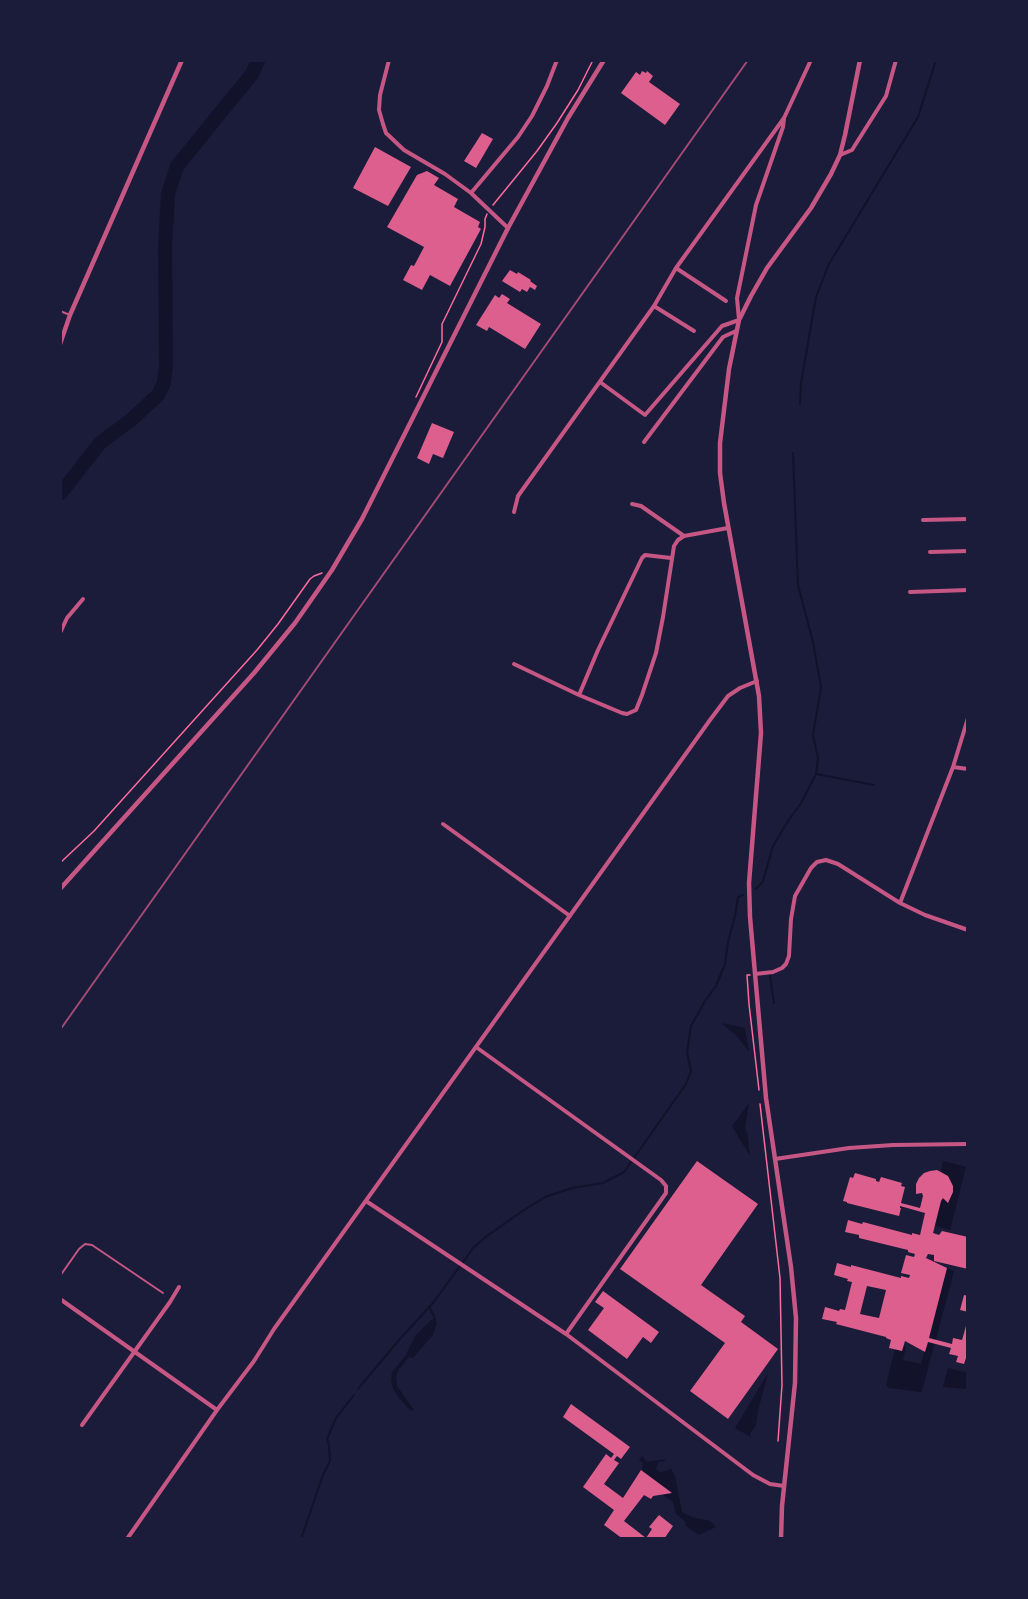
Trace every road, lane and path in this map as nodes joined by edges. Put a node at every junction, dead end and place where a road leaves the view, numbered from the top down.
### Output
1 (182, 60) edge
2 (389, 60) edge
3 (556, 60) edge
4 (593, 60) edge
5 (604, 60) edge
6 (811, 60) edge
7 (860, 60) edge
8 (896, 60) edge
9 (784, 118) junction
10 (840, 155) junction
11 (471, 193) junction
12 (496, 201) dead end
13 (485, 227) dead end
14 (508, 228) junction
15 (676, 268) junction
16 (726, 301) dead end
17 (654, 306) junction
18 (60, 311) edge
19 (70, 315) junction
20 (739, 320) junction
21 (736, 331) junction
22 (694, 332) dead end
23 (60, 344) edge
24 (600, 382) junction
25 (413, 403) dead end
26 (644, 442) dead end
27 (632, 504) dead end
28 (514, 512) dead end
29 (968, 519) edge
30 (923, 520) dead end
31 (728, 528) junction
32 (684, 536) junction
33 (968, 551) edge
34 (930, 552) dead end
35 (671, 558) junction
36 (323, 573) dead end
37 (968, 590) edge
38 (910, 592) dead end
39 (82, 599) dead end
40 (60, 633) edge
41 (514, 664) dead end
42 (757, 681) junction
43 (579, 695) junction
44 (968, 718) edge
45 (954, 767) junction
46 (968, 769) edge
47 (443, 824) dead end
48 (60, 863) edge
49 (61, 887) edge
50 (900, 903) junction
51 (570, 916) junction
52 (968, 930) edge
53 (755, 974) junction
54 (476, 1047) junction
55 (968, 1144) edge
56 (776, 1158) junction
57 (366, 1201) junction
58 (60, 1276) edge
59 (179, 1287) dead end
60 (163, 1293) dead end
61 (60, 1299) edge
62 (566, 1334) junction
63 (134, 1352) junction
64 (217, 1410) junction
65 (82, 1425) dead end
66 (778, 1441) dead end
67 (784, 1486) junction
68 (127, 1539) edge
69 (781, 1539) edge

1 - 19 street
2 - 11 street
3 - 11 street
4 - 12 path
5 - 14 street
6 - 9 street
7 - 10 street
8 - 10 street
9 - 15 street
9 - 20 street
10 - 20 street
11 - 14 street
13 - 25 path
14 - 49 street
15 - 16 street
15 - 17 street
17 - 22 street
17 - 24 street
18 - 19 lane
19 - 23 street
20 - 21 street
20 - 24 street
21 - 26 street
21 - 31 street
24 - 28 street
27 - 32 street
29 - 30 street
31 - 32 street
31 - 42 street
32 - 35 street
33 - 34 street
35 - 43 street
35 - 43 street
36 - 48 path
37 - 38 street
39 - 40 street
41 - 43 street
42 - 51 street
42 - 53 street
44 - 45 street
45 - 46 street
45 - 50 street
47 - 51 street
50 - 52 street
50 - 53 street
51 - 54 street
53 - 56 street
53 - 66 path
54 - 57 street
54 - 62 street
55 - 56 street
56 - 67 street
57 - 62 street
57 - 64 street
58 - 60 lane
59 - 63 street
61 - 63 street
62 - 67 street
63 - 64 street
63 - 65 street
64 - 68 street
67 - 69 street

